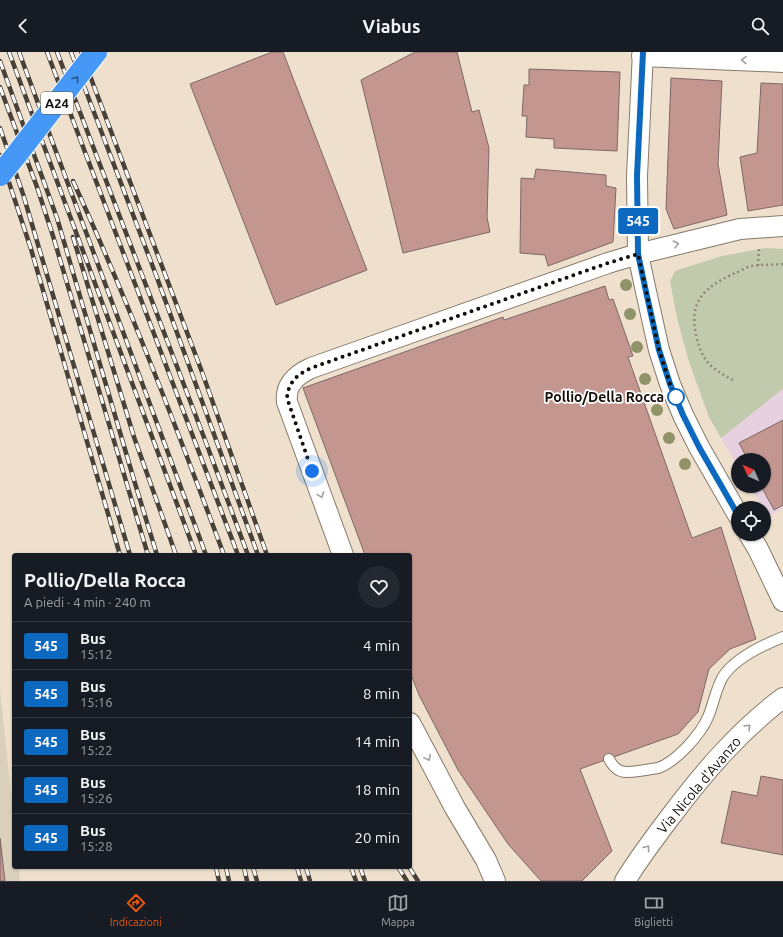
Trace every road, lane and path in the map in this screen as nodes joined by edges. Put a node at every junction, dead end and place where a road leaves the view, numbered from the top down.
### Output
1 (96, 52) edge
2 (643, 54) edge
3 (783, 62) edge
4 (18, 154) junction
5 (0, 175) edge
6 (0, 187) edge
7 (783, 226) edge
8 (759, 247) dead end
9 (638, 254) junction
10 (783, 264) edge
11 (758, 266) junction
12 (733, 380) dead end
13 (731, 503) edge
14 (753, 542) edge
15 (342, 553) edge
16 (783, 569) edge
17 (783, 601) edge
18 (783, 637) edge
19 (783, 698) edge
20 (412, 727) edge
21 (609, 759) dead end
22 (495, 881) edge
23 (625, 881) edge

4 -> 1 highway, A24, bridge
3 -> 2 street
2 - 9 street
4 - 5 highway, bridge
4 - 6 highway, bridge
9 -> 7 street
8 - 11 path
9 - 13 street
9 -> 15 street
10 - 11 path
11 - 12 path
14 - 16 street
14 - 17 street
18 - 21 lane
23 -> 19 street, Via Nicola d'Avanzo
20 -> 22 street

